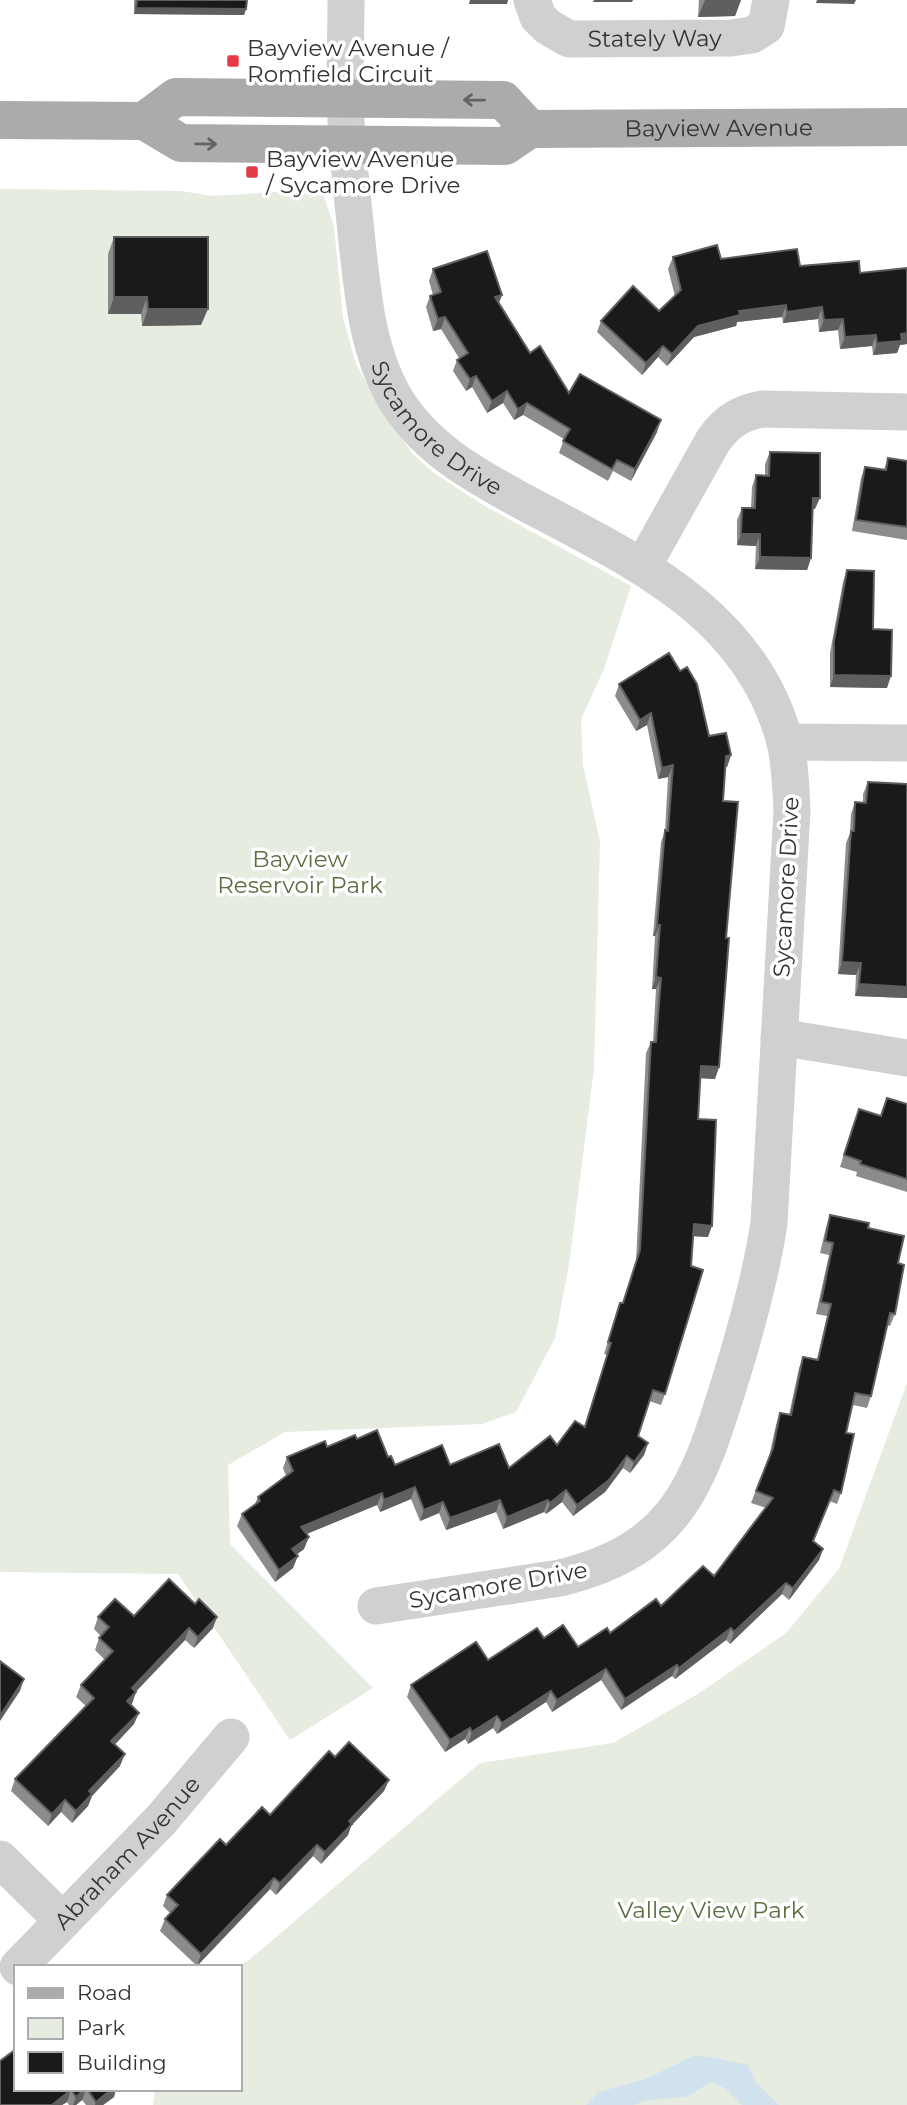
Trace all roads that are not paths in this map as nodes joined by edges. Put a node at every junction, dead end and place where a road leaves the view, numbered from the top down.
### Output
1 (346, 0) edge
2 (532, 0) edge
3 (771, 0) edge
4 (0, 120) edge
5 (346, 122) junction
6 (907, 127) edge
7 (907, 412) edge
8 (643, 566) junction
9 (785, 742) junction
10 (907, 743) edge
11 (779, 1037) junction
12 (907, 1058) edge
13 (376, 1606) dead end
14 (231, 1737) dead end
15 (0, 1859) edge
16 (63, 1921) junction
17 (20, 1965) edge
18 (14, 1971) edge
19 (0, 1986) edge

1 - 5 street, Sycamore Drive
2 - 3 street, Stately Way
4 - 5 main road, Bayview Avenue
5 - 6 main road, Bayview Avenue
5 - 8 street, Sycamore Drive
7 - 8 street
8 - 9 street, Sycamore Drive
9 - 10 street
9 - 11 street, Sycamore Drive
11 - 12 street
11 - 13 street, Sycamore Drive
14 - 16 street, Abraham Avenue
15 - 16 street
16 - 17 street, Abraham Avenue
18 - 19 street, Abraham Avenue

